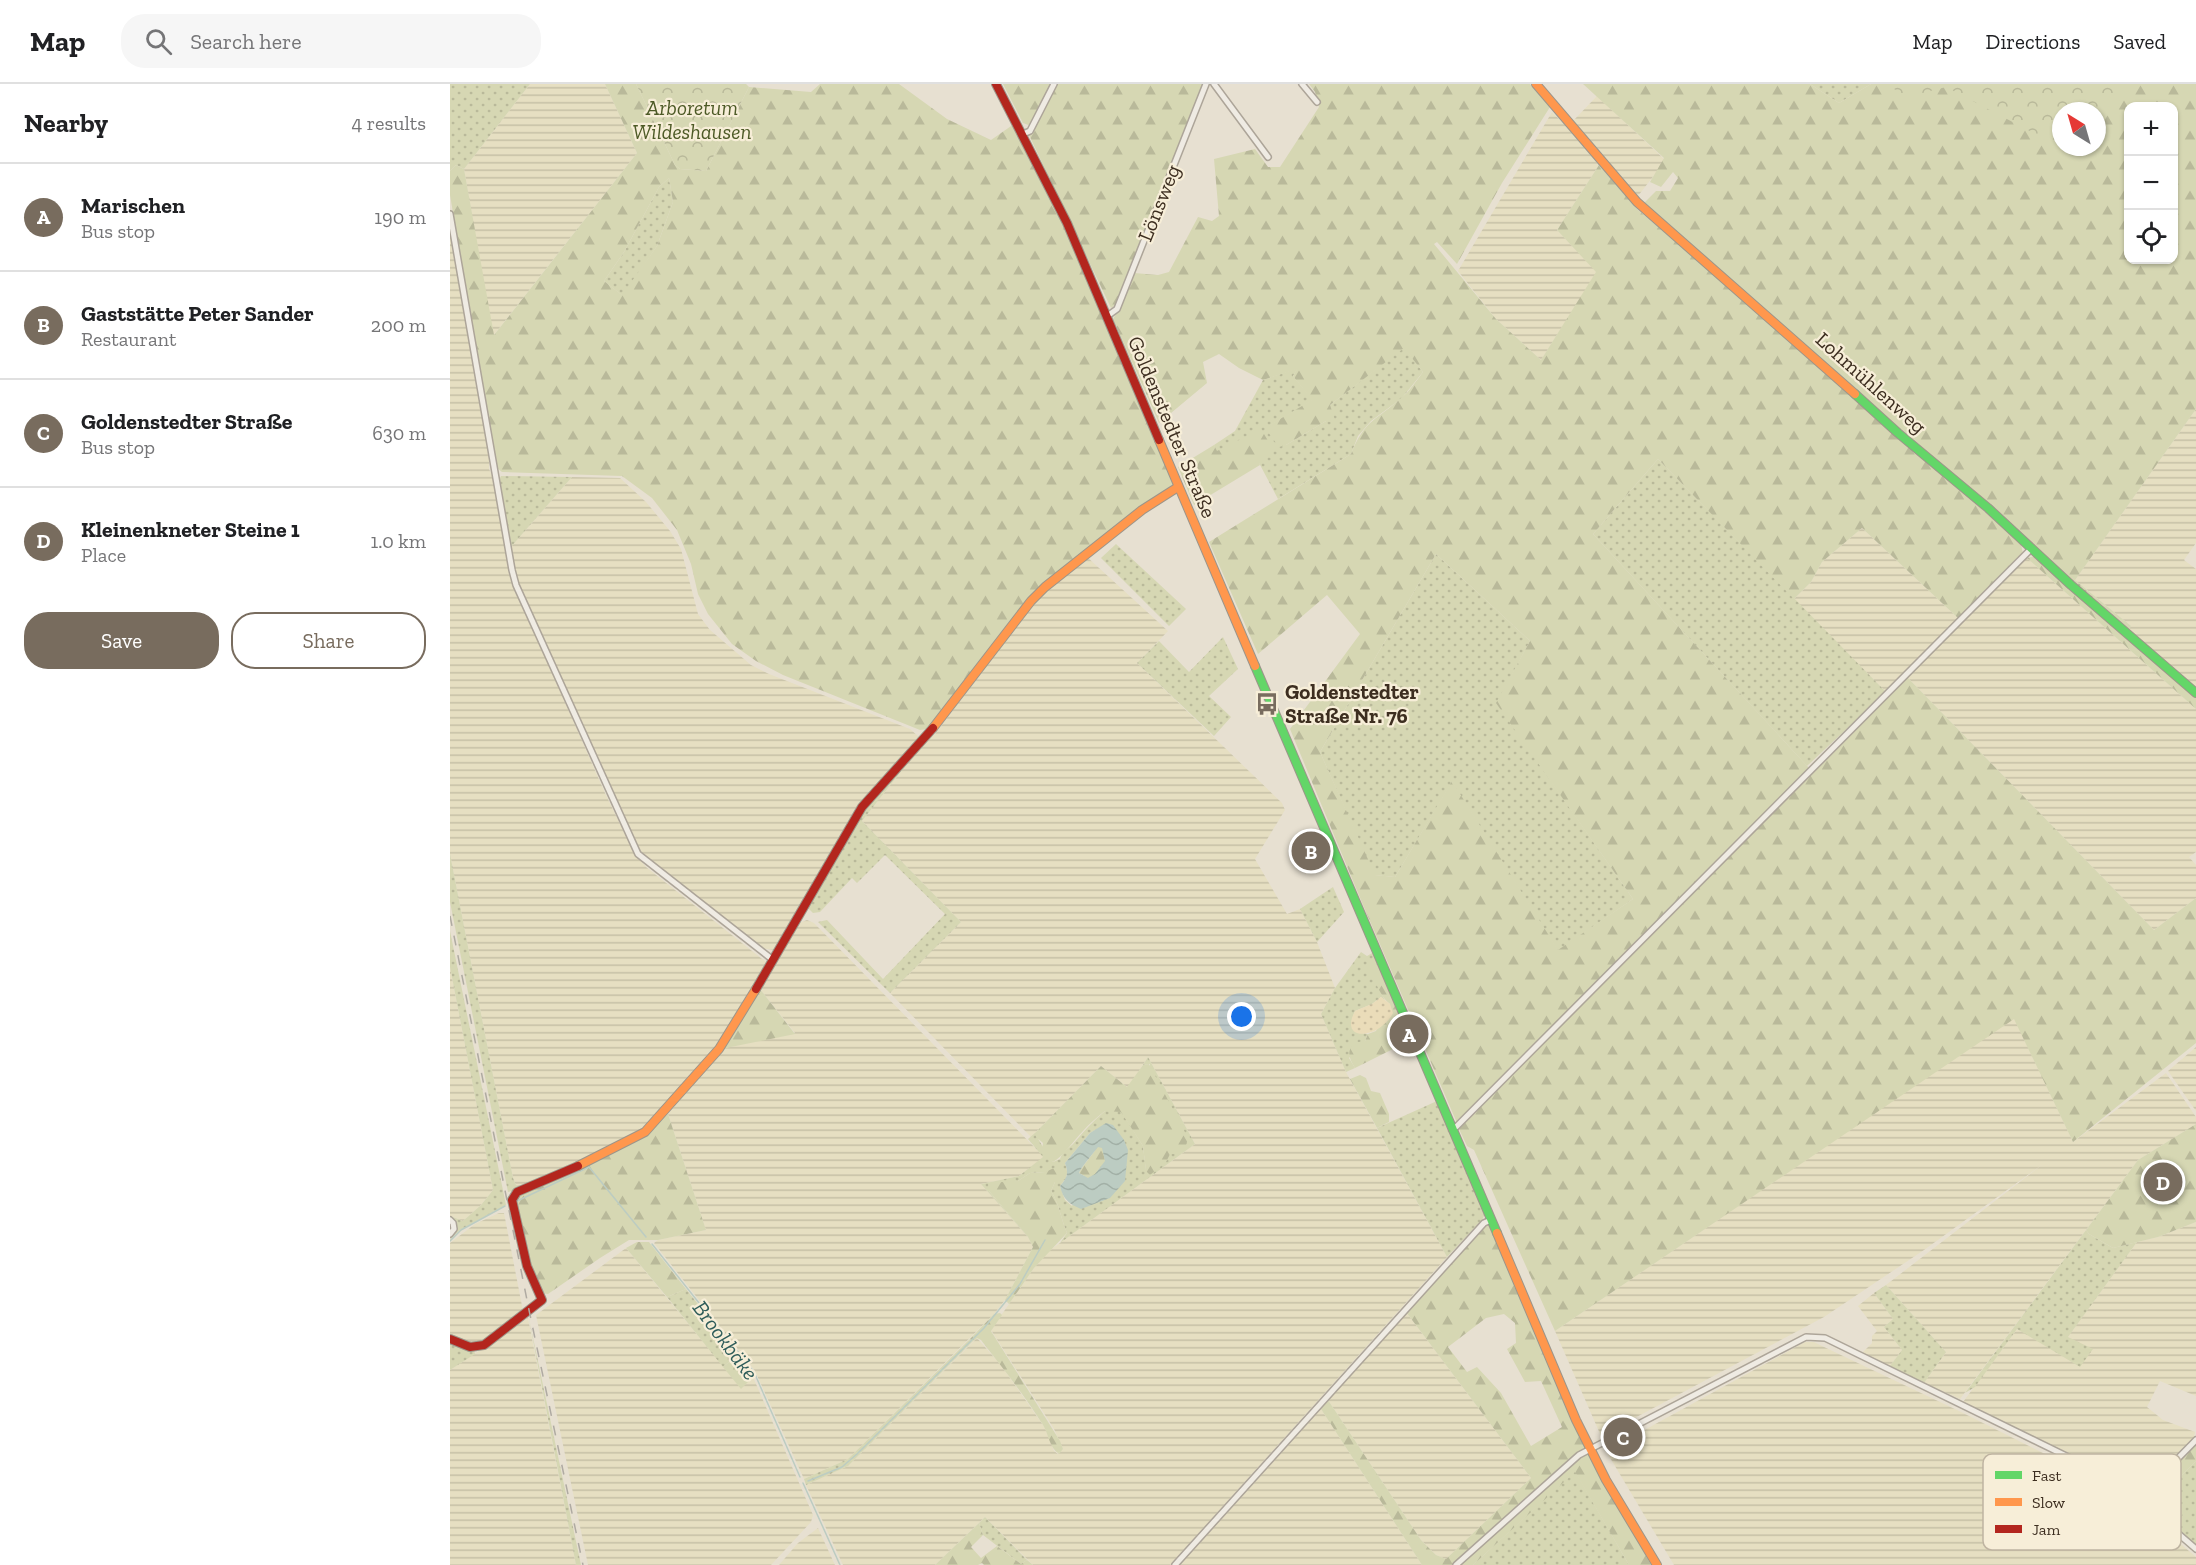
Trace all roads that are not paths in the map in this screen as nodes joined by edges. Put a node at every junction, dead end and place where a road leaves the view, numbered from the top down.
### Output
1 (996, 84) edge
2 (1054, 84) edge
3 (1206, 84) edge
4 (1214, 84) edge
5 (1302, 84) edge
6 (1536, 84) edge
7 (1317, 102) dead end
8 (1023, 134) junction
9 (1268, 157) dead end
10 (450, 214) edge
11 (1106, 317) junction
12 (1178, 487) junction
13 (2031, 548) junction
14 (2196, 693) edge
15 (773, 960) junction
16 (1452, 1129) junction
17 (450, 1220) edge
18 (1491, 1220) junction
19 (450, 1234) edge
20 (450, 1339) edge
21 (2196, 1440) edge
22 (1590, 1450) junction
23 (2062, 1454) edge
24 (2181, 1455) edge
25 (2181, 1536) edge
26 (2196, 1549) edge
27 (1175, 1565) edge
28 (1456, 1565) edge
29 (1657, 1565) edge

1 - 8 street, Goldenstedter Straße
2 - 8 street
3 - 11 street, Lönsweg
4 - 9 street
5 - 7 street
6 - 13 street, Lohmühlenweg
8 - 11 street, Goldenstedter Straße
10 - 15 street
11 - 12 street, Goldenstedter Straße
12 - 15 street
12 - 16 street, Goldenstedter Straße
13 - 14 street, Lohmühlenweg
13 - 16 street
15 - 20 street
16 - 18 street, Goldenstedter Straße
17 - 19 street
18 - 22 street, Goldenstedter Straße
18 - 27 street
21 - 24 street
22 - 23 street
22 - 28 street
22 - 29 street, Goldenstedter Straße
25 - 26 street

